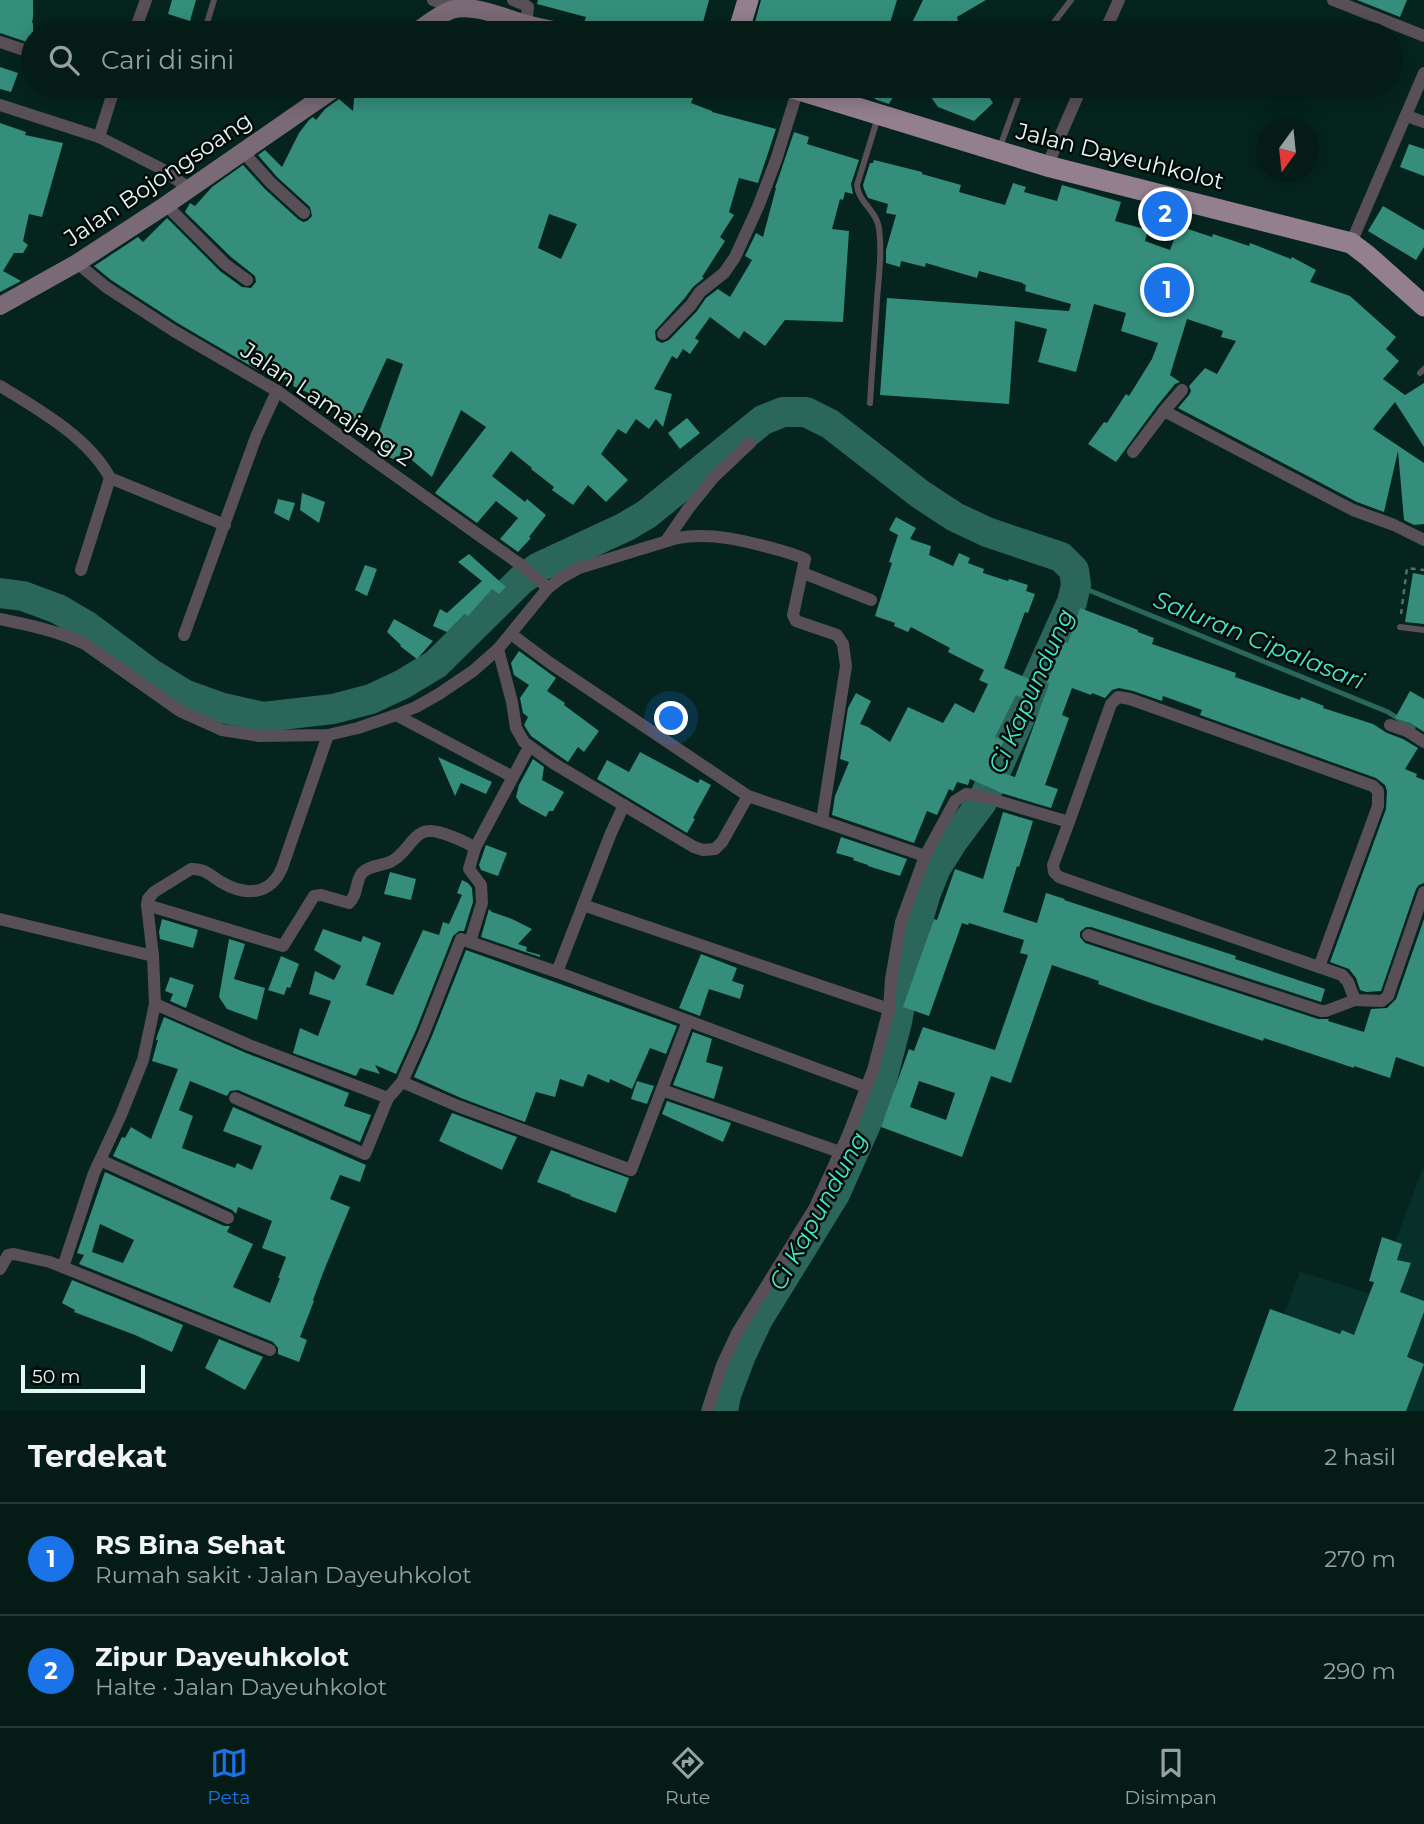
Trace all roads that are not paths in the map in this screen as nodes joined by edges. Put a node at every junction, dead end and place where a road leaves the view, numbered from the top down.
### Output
1 (146, 0) edge
2 (214, 0) edge
3 (433, 0) edge
4 (748, 0) edge
5 (1070, 0) edge
6 (1119, 0) edge
7 (1337, 1) edge
8 (511, 6) edge
9 (459, 9) junction
10 (138, 21) edge
11 (208, 21) edge
12 (432, 21) edge
13 (524, 21) edge
14 (742, 21) edge
15 (1055, 21) edge
16 (1109, 21) edge
17 (1387, 21) edge
18 (1403, 28) edge
19 (1424, 36) edge
20 (0, 42) edge
21 (21, 49) edge
22 (1424, 73) edge
23 (111, 98) edge
24 (321, 98) edge
25 (790, 98) edge
26 (824, 98) edge
27 (1018, 98) edge
28 (1077, 98) edge
29 (0, 104) edge
30 (878, 115) junction
31 (1406, 116) junction
32 (1424, 122) edge
33 (99, 136) junction
34 (243, 152) junction
35 (998, 152) junction
36 (1047, 166) junction
37 (190, 189) junction
38 (166, 205) junction
39 (304, 213) dead end
40 (1351, 243) junction
41 (77, 263) junction
42 (247, 280) dead end
43 (0, 306) edge
44 (1424, 306) edge
45 (663, 334) dead end
46 (0, 386) edge
47 (1182, 390) dead end
48 (277, 391) junction
49 (870, 402) dead end
50 (1164, 411) junction
51 (750, 443) dead end
52 (1133, 452) dead end
53 (110, 478) junction
54 (225, 526) junction
55 (1424, 540) edge
56 (666, 541) junction
57 (81, 570) dead end
58 (803, 573) junction
59 (545, 585) junction
60 (871, 600) dead end
61 (0, 619) edge
62 (1400, 627) road end
63 (1424, 630) edge
64 (511, 634) junction
65 (184, 635) dead end
66 (498, 649) junction
67 (396, 715) junction
68 (1390, 725) dead end
69 (328, 735) junction
70 (1424, 742) edge
71 (529, 747) junction
72 (513, 777) junction
73 (748, 796) junction
74 (624, 805) junction
75 (822, 820) junction
76 (1069, 822) junction
77 (475, 848) junction
78 (925, 856) junction
79 (1424, 892) edge
80 (147, 905) junction
81 (583, 905) junction
82 (0, 919) edge
83 (1088, 935) dead end
84 (470, 942) junction
85 (153, 956) junction
86 (1319, 967) junction
87 (557, 972) junction
88 (1355, 1000) junction
89 (155, 1004) junction
90 (889, 1009) junction
91 (688, 1021) junction
92 (402, 1082) junction
93 (866, 1087) junction
94 (662, 1090) junction
95 (235, 1098) dead end
96 (387, 1098) junction
97 (840, 1152) junction
98 (100, 1160) junction
99 (228, 1218) dead end
100 (63, 1267) junction
101 (0, 1269) edge
102 (270, 1350) dead end
103 (707, 1411) edge

1 - 10 street
2 - 11 lane
3 - 9 street
4 - 14 main road
5 - 15 lane
6 - 16 street
7 - 17 street
8 - 9 main road
8 - 13 main road
9 - 12 main road
18 - 19 street
20 - 21 street
22 - 31 street
23 - 33 street
24 - 34 main road, Jalan Bojongsoang
25 - 45 street
26 - 30 main road, Jalan Dayeuhkolot
27 - 35 lane
28 - 36 street
29 - 33 street
30 - 35 main road, Jalan Dayeuhkolot
30 - 49 lane
31 - 32 street
31 - 40 street
33 - 37 street
34 - 37 main road, Jalan Bojongsoang
34 - 39 street
35 - 36 main road, Jalan Dayeuhkolot
36 - 40 main road, Jalan Dayeuhkolot
37 - 38 main road, Jalan Bojongsoang
38 - 41 main road, Jalan Bojongsoang
38 - 42 street
40 - 44 main road, Jalan Dayeuhkolot
41 - 43 main road, Jalan Bojongsoang
41 - 48 street, Jalan Lamajang 2
46 - 53 street
47 - 50 street
48 - 54 street
48 - 59 street, Jalan Lamajang 2
50 - 52 street
50 - 55 street
51 - 56 street
53 - 54 street
53 - 57 street
54 - 65 street
56 - 58 street
56 - 59 street
58 - 60 street
58 - 75 street
59 - 64 street
61 - 69 street
62 - 63 lane
64 - 66 street
64 - 73 street
66 - 67 street
66 - 71 street
67 - 69 street
67 - 72 street
68 - 70 street
69 - 80 street
71 - 72 street
71 - 74 street
72 - 77 street
73 - 74 street
73 - 75 street
74 - 81 street
75 - 78 street
76 - 78 street
76 - 86 street
76 - 86 street
77 - 80 street
77 - 84 street
78 - 90 street
79 - 88 street
80 - 85 street
81 - 87 street
81 - 90 street
82 - 85 street
83 - 88 street
84 - 87 street
84 - 92 street
85 - 89 street
86 - 88 street
87 - 91 street
89 - 96 street
89 - 98 street
90 - 93 street
91 - 93 street
91 - 94 street
92 - 94 street
92 - 96 street
93 - 97 street
94 - 97 street
95 - 96 street
97 - 103 street
98 - 99 street
98 - 100 street
100 - 101 street
100 - 102 street

